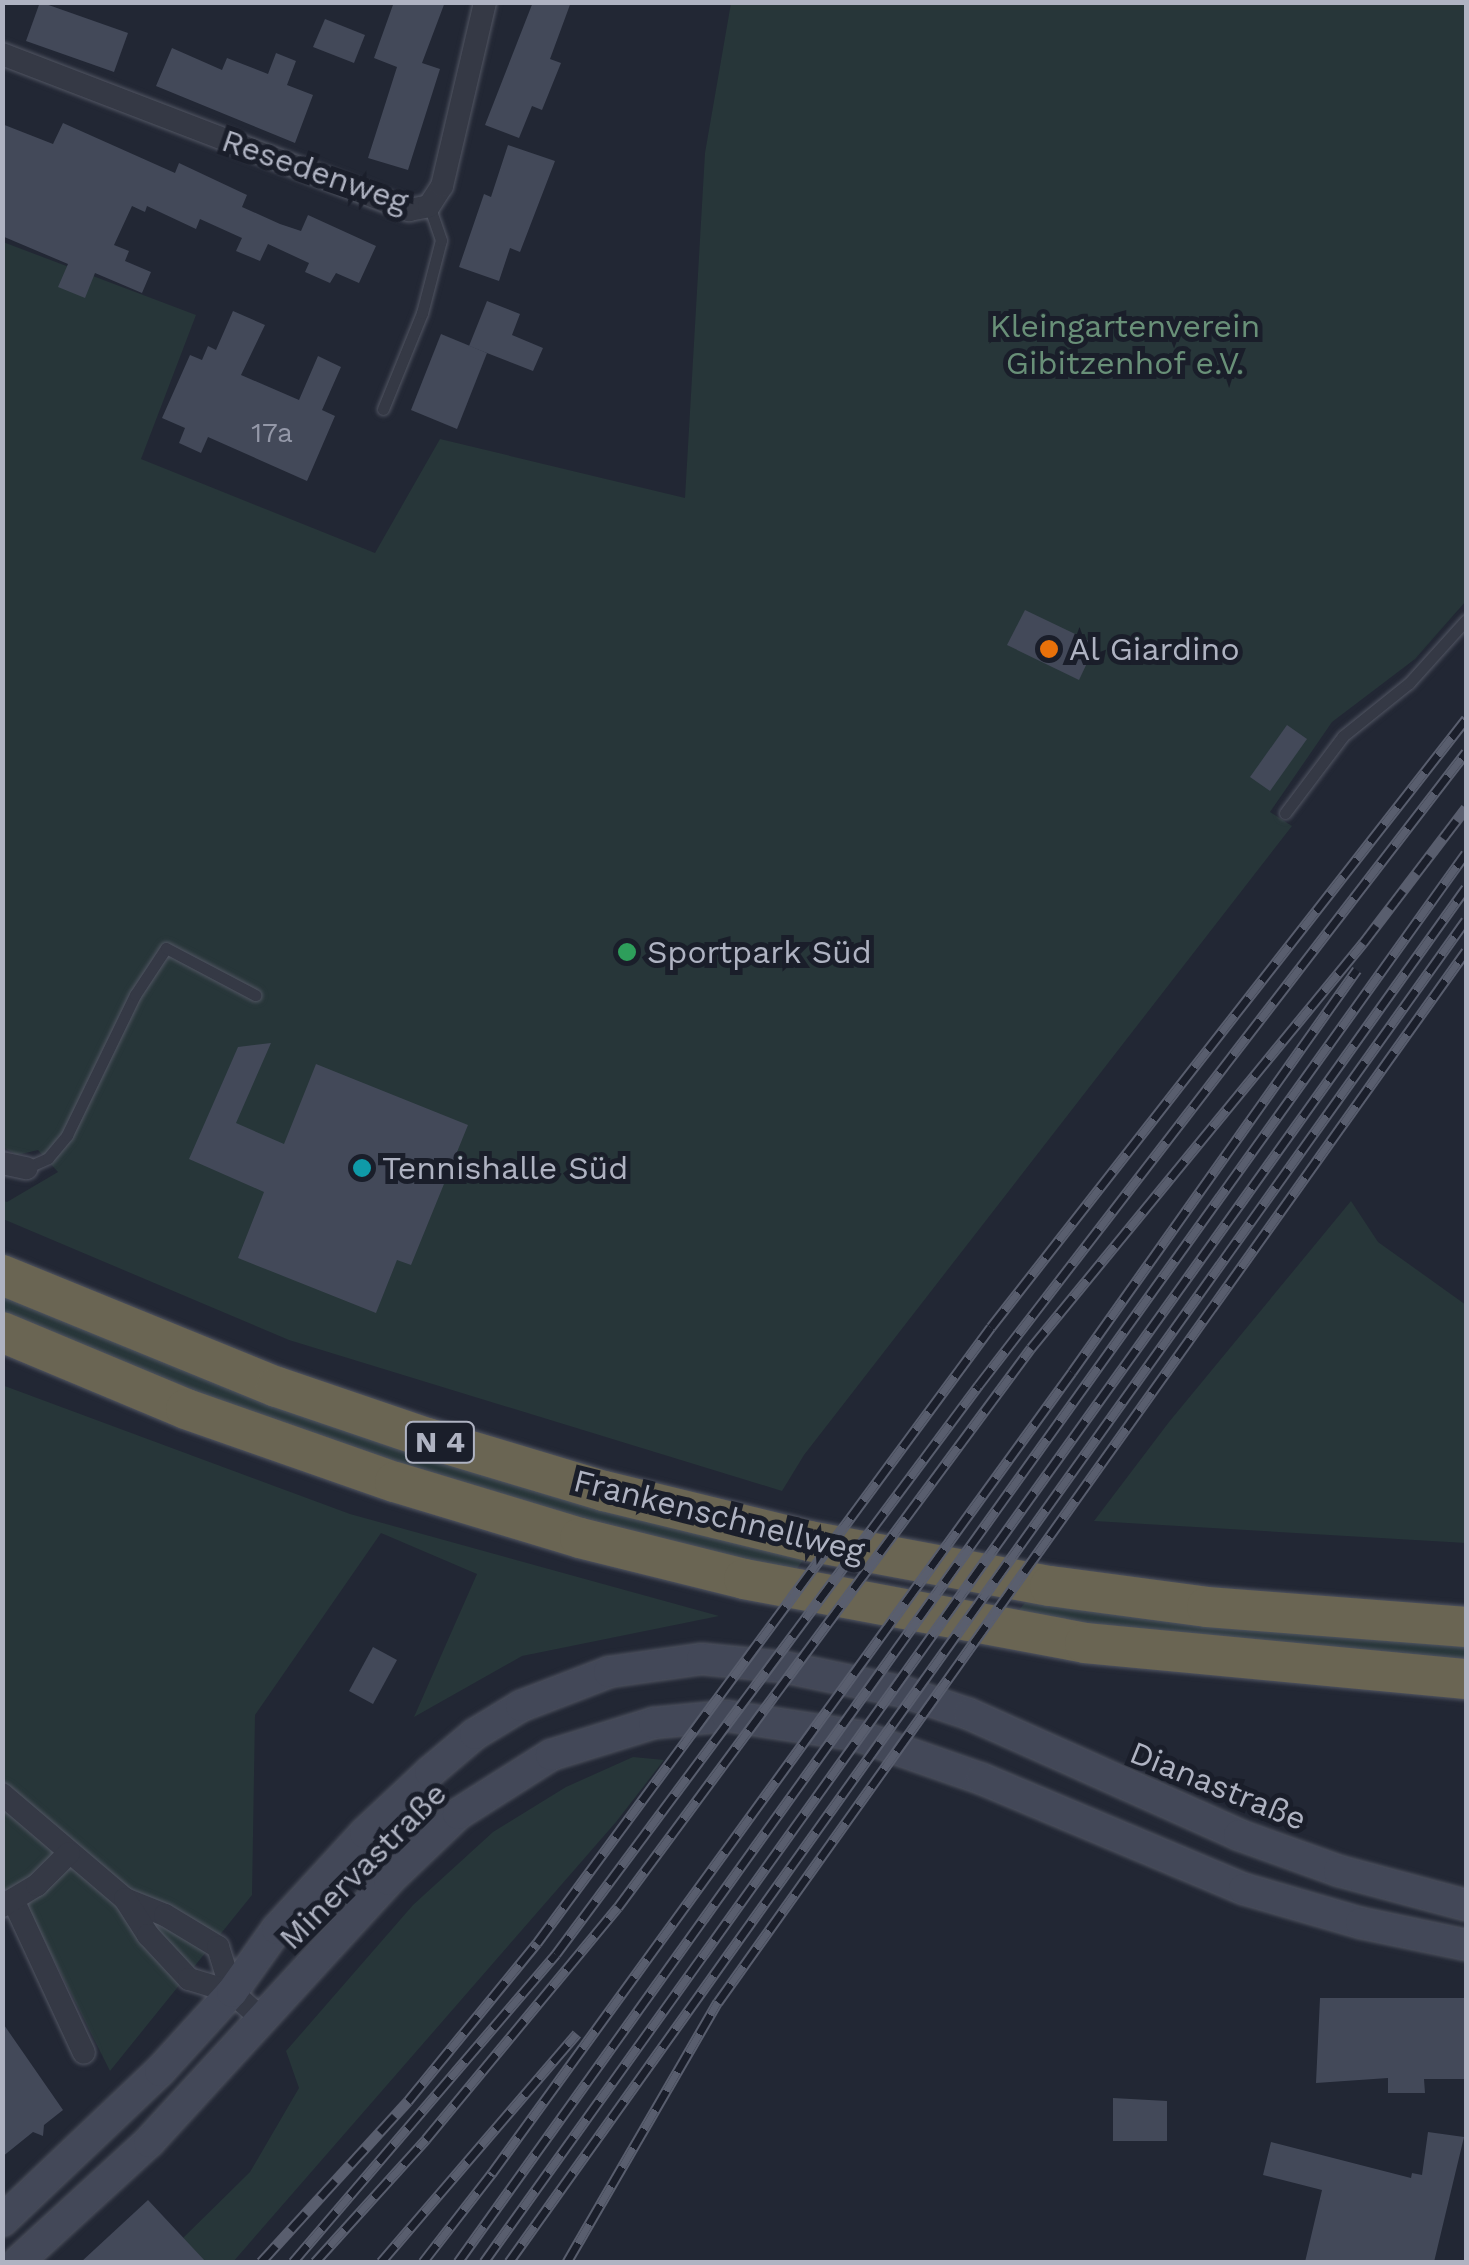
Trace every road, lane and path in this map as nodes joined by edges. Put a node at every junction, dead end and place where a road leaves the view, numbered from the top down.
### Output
1 (485, 2) edge
2 (2, 54) edge
3 (429, 206) junction
4 (383, 409) dead end
5 (1466, 620) edge
6 (1285, 813) dead end
7 (256, 995) dead end
8 (2, 1163) edge
9 (26, 1168) joint
10 (2, 1275) edge
11 (2, 1332) edge
12 (1466, 1627) edge
13 (1466, 1680) edge
14 (952, 1708) joint
15 (2, 1794) edge
16 (68, 1853) junction
17 (124, 1899) junction
18 (8, 1904) edge
19 (1466, 1905) edge
20 (1466, 1945) edge
21 (232, 1992) junction
22 (264, 2021) junction
23 (84, 2053) dead end
24 (2, 2221) edge
25 (18, 2262) edge

1 - 3 street, Resedenweg
2 - 3 street, Resedenweg
3 - 4 lane
5 - 6 lane
7 - 9 lane
8 - 9 street
10 - 12 highway, Frankenschnellweg / N 4
11 - 13 highway, Frankenschnellweg / N 4
14 - 19 main road, Dianastraße
14 - 21 main road, Minervastraße
15 - 16 street
16 - 17 street
16 - 18 street
17 - 21 street
17 - 21 street
18 - 23 street
20 - 22 main road, Minervastraße
21 - 22 street
21 - 24 main road, Minervastraße
22 - 25 main road, Minervastraße

